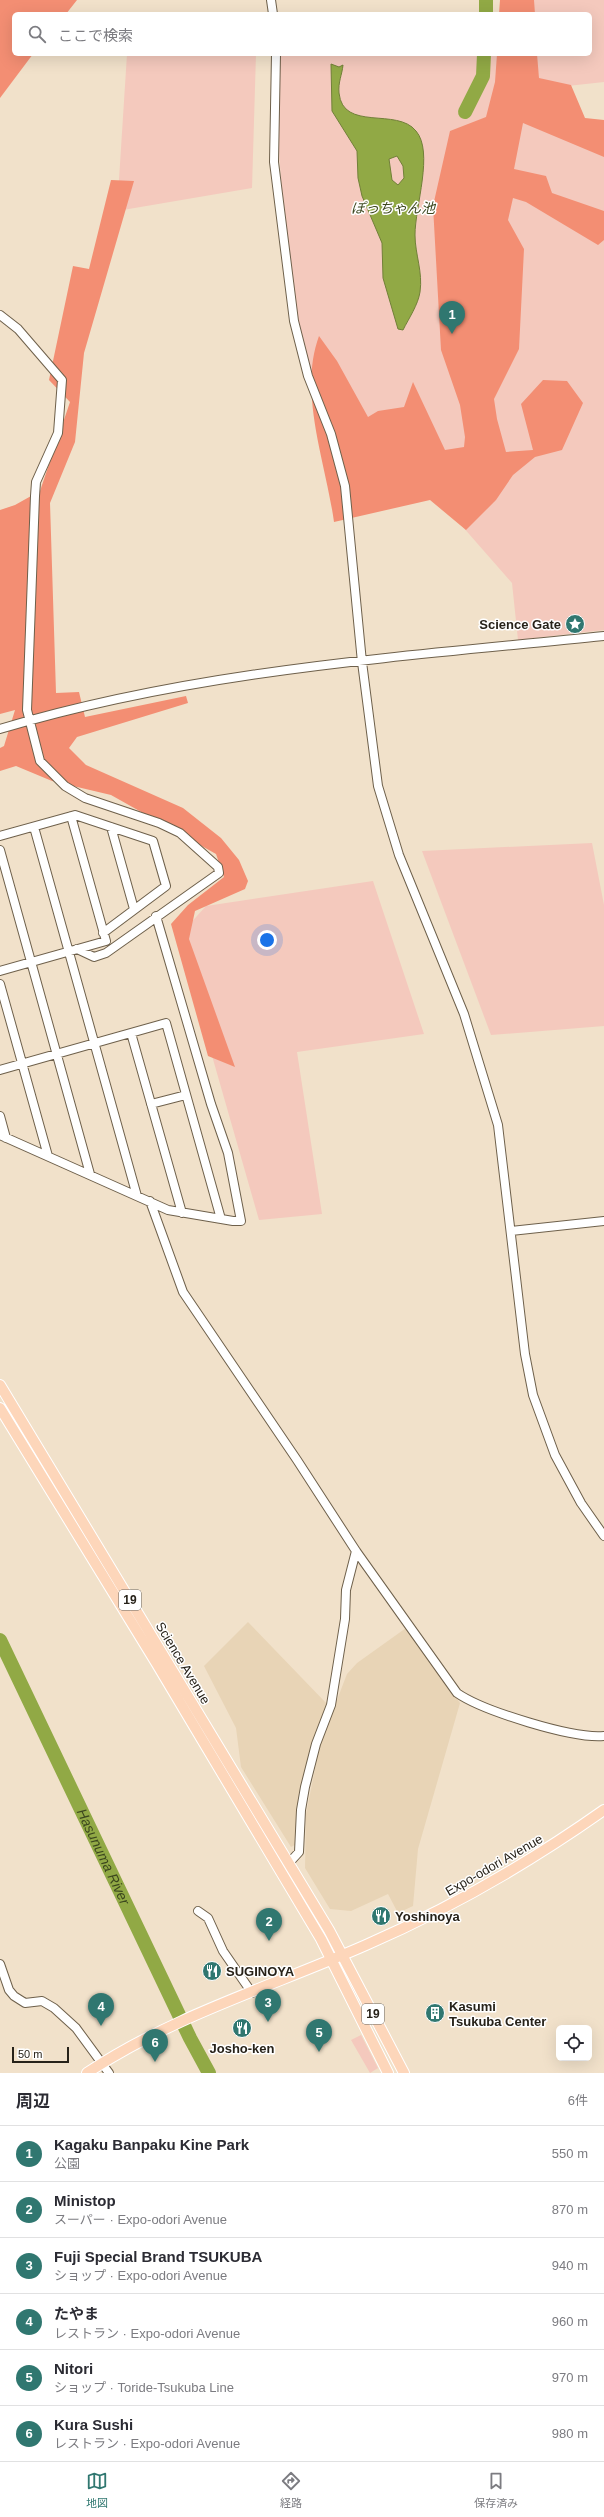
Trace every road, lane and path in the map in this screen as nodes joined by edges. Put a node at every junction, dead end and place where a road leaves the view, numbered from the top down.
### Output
1 (271, 0) edge
2 (273, 12) edge
3 (276, 56) edge
4 (0, 315) edge
5 (604, 636) edge
6 (362, 662) junction
7 (29, 720) junction
8 (0, 729) edge
9 (71, 816) junction
10 (34, 827) junction
11 (111, 827) junction
12 (0, 836) edge
13 (0, 850) edge
14 (134, 909) junction
15 (156, 916) junction
16 (104, 933) junction
17 (77, 949) junction
18 (69, 951) junction
19 (31, 962) junction
20 (0, 971) edge
21 (0, 984) edge
22 (131, 1033) junction
23 (94, 1044) junction
24 (57, 1054) junction
25 (22, 1064) junction
26 (0, 1070) edge
27 (186, 1095) junction
28 (152, 1104) junction
29 (0, 1116) edge
30 (3, 1137) edge
31 (48, 1156) junction
32 (90, 1174) junction
33 (137, 1196) junction
34 (150, 1201) junction
35 (182, 1213) junction
36 (221, 1219) junction
37 (604, 1221) edge
38 (511, 1231) junction
39 (0, 1386) edge
40 (0, 1408) edge
41 (604, 1536) edge
42 (356, 1552) junction
43 (604, 1736) edge
44 (604, 1810) edge
45 (289, 1863) junction
46 (279, 1869) junction
47 (198, 1911) dead end
48 (343, 1955) junction
49 (332, 1960) junction
50 (0, 1964) edge
51 (252, 1993) junction
52 (102, 2064) junction
53 (87, 2073) edge
54 (108, 2073) edge
55 (388, 2073) edge
56 (404, 2073) edge

1 - 2 street
3 - 6 street
4 - 7 street
5 - 6 street
6 - 7 street
6 - 38 street
7 - 8 street
7 - 15 street
9 - 10 street
9 - 11 street
9 - 16 street
10 - 12 street
10 - 18 street
11 - 14 street
11 - 14 street
13 - 19 street
14 - 16 street
15 - 17 street
15 - 36 street
16 - 17 street
17 - 18 street
18 - 19 street
18 - 23 street
19 - 20 street
19 - 24 street
21 - 25 street
22 - 23 street
22 - 27 street
22 - 28 street
23 - 24 street
23 - 33 street
24 - 25 street
24 - 32 street
25 - 26 street
25 - 31 street
27 - 28 street
27 - 36 street
28 - 35 street
29 - 30 street
30 - 31 street
31 - 32 street
32 - 33 street
33 - 34 street
34 - 35 street
34 - 42 street
35 - 36 street
37 - 38 street
38 - 41 street
39 - 45 main road, Science Avenue / 19
40 - 46 main road, Science Avenue / 19
42 - 43 street
42 - 45 street
44 - 48 main road, Expo-odori Avenue
45 - 46 street
45 - 48 main road, Science Avenue / 19
46 - 49 main road, Science Avenue / 19
47 - 51 street
48 - 49 main road, Expo-odori Avenue
48 - 56 main road, 19
49 - 51 main road, Expo-odori Avenue
49 - 55 main road, 19
50 - 52 street
51 - 52 main road, Expo-odori Avenue
52 - 53 main road, Expo-odori Avenue
52 - 54 street

